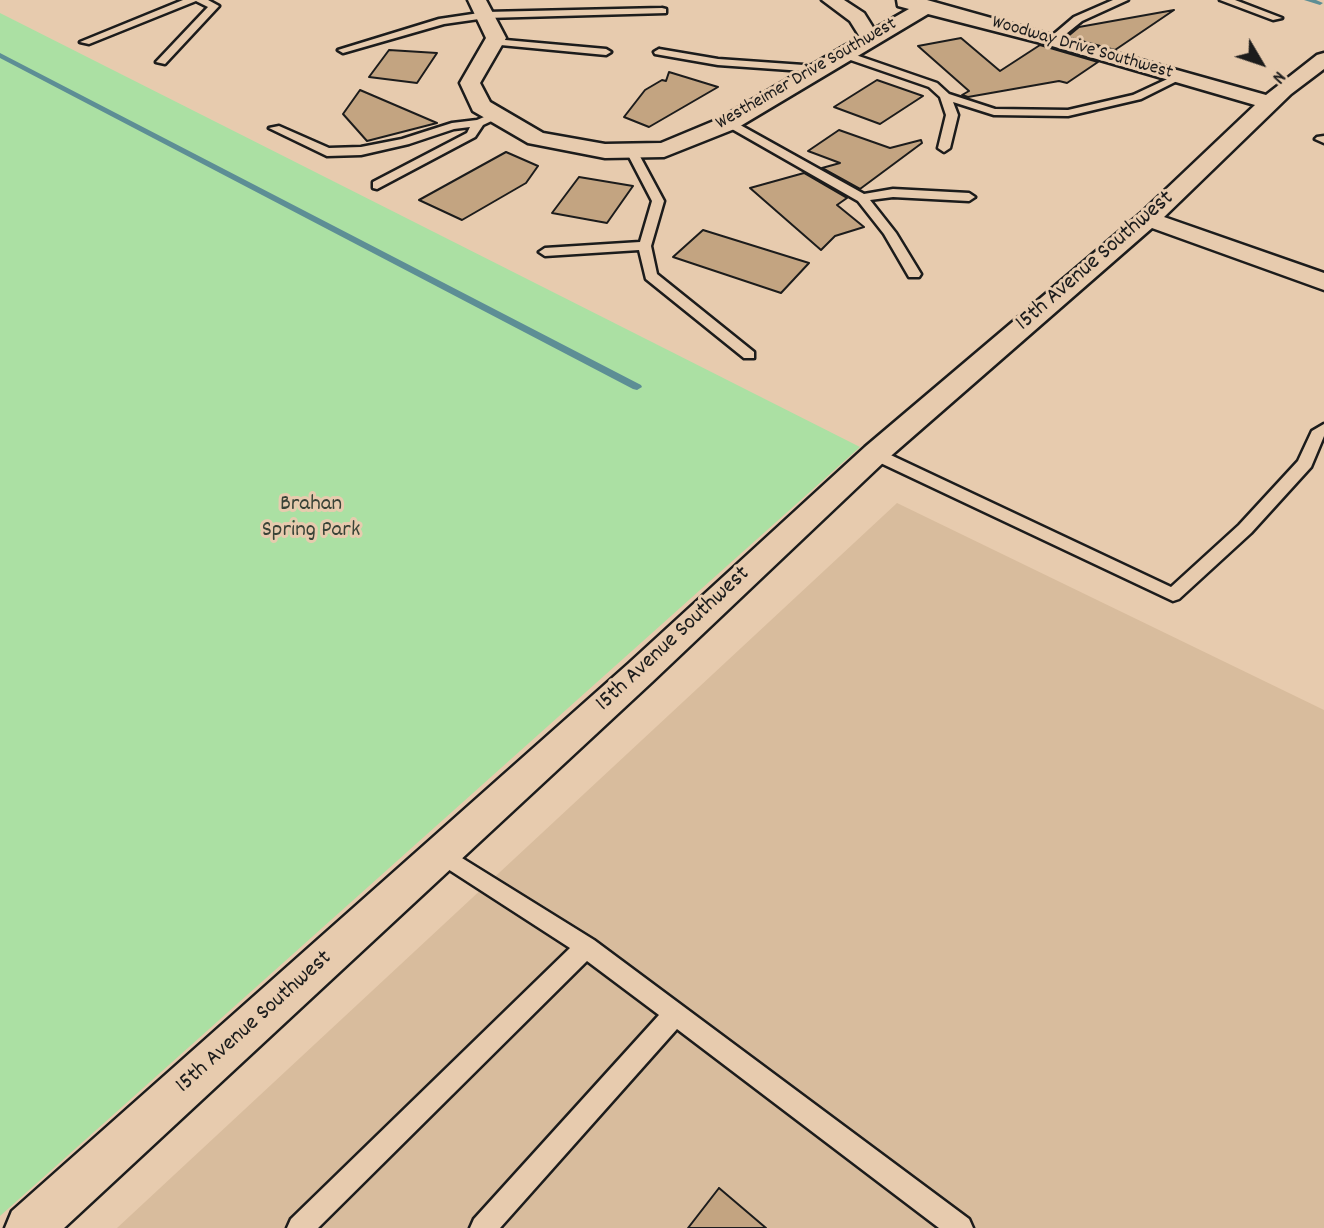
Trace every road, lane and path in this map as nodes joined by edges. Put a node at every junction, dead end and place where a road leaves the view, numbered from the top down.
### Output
1 (192, 0) edge
2 (200, 0) edge
3 (831, 0) edge
4 (892, 0) edge
5 (1123, 0) edge
6 (1224, 0) edge
7 (927, 6) junction
8 (481, 7) edge
9 (662, 11) dead end
10 (1277, 18) dead end
11 (870, 38) junction
12 (1052, 40) junction
13 (85, 42) dead end
14 (494, 42) junction
15 (343, 50) dead end
16 (607, 52) dead end
17 (659, 52) dead end
18 (843, 54) junction
19 (1324, 59) edge
20 (161, 62) dead end
21 (818, 69) junction
22 (1180, 77) junction
23 (945, 96) junction
24 (1270, 103) junction
25 (488, 119) junction
26 (729, 123) junction
27 (275, 128) dead end
28 (944, 148) dead end
29 (632, 151) junction
30 (377, 185) dead end
31 (969, 197) dead end
32 (862, 198) junction
33 (1148, 219) junction
34 (645, 246) junction
35 (545, 252) dead end
36 (914, 274) dead end
37 (1323, 280) edge
38 (749, 355) dead end
39 (1324, 429) edge
40 (875, 454) junction
41 (441, 854) junction
42 (586, 947) junction
43 (675, 1014) junction
44 (29, 1228) edge
45 (300, 1228) edge
46 (483, 1228) edge
47 (960, 1228) edge

1 - 13 lane
2 - 20 lane
3 - 11 street
4 - 7 street, Woodway Drive Southwest
5 - 12 lane
6 - 10 lane
7 - 11 street, Westheimer Drive Southwest
7 - 12 street, Woodway Drive Southwest
8 - 9 lane
8 - 14 street
8 - 15 lane
11 - 18 street, Westheimer Drive Southwest
12 - 22 street, Woodway Drive Southwest
14 - 16 lane
14 - 25 street, Westheimer Drive Southwest
17 - 21 lane
18 - 21 street, Westheimer Drive Southwest
18 - 23 lane
19 - 24 street, 15th Avenue Southwest
21 - 26 street, Westheimer Drive Southwest
22 - 23 lane
22 - 24 street, Woodway Drive Southwest
23 - 28 lane
24 - 33 street, 15th Avenue Southwest
25 - 27 lane
25 - 29 street, Westheimer Drive Southwest
25 - 30 lane
26 - 29 street, Westheimer Drive Southwest
26 - 32 lane
29 - 34 lane
31 - 32 lane
32 - 36 lane
33 - 37 street
33 - 40 street, 15th Avenue Southwest
34 - 35 lane
34 - 38 lane
39 - 40 lane
40 - 41 street, 15th Avenue Southwest
41 - 42 lane
41 - 44 street, 15th Avenue Southwest
42 - 43 lane
42 - 45 lane
43 - 46 lane
43 - 47 lane

